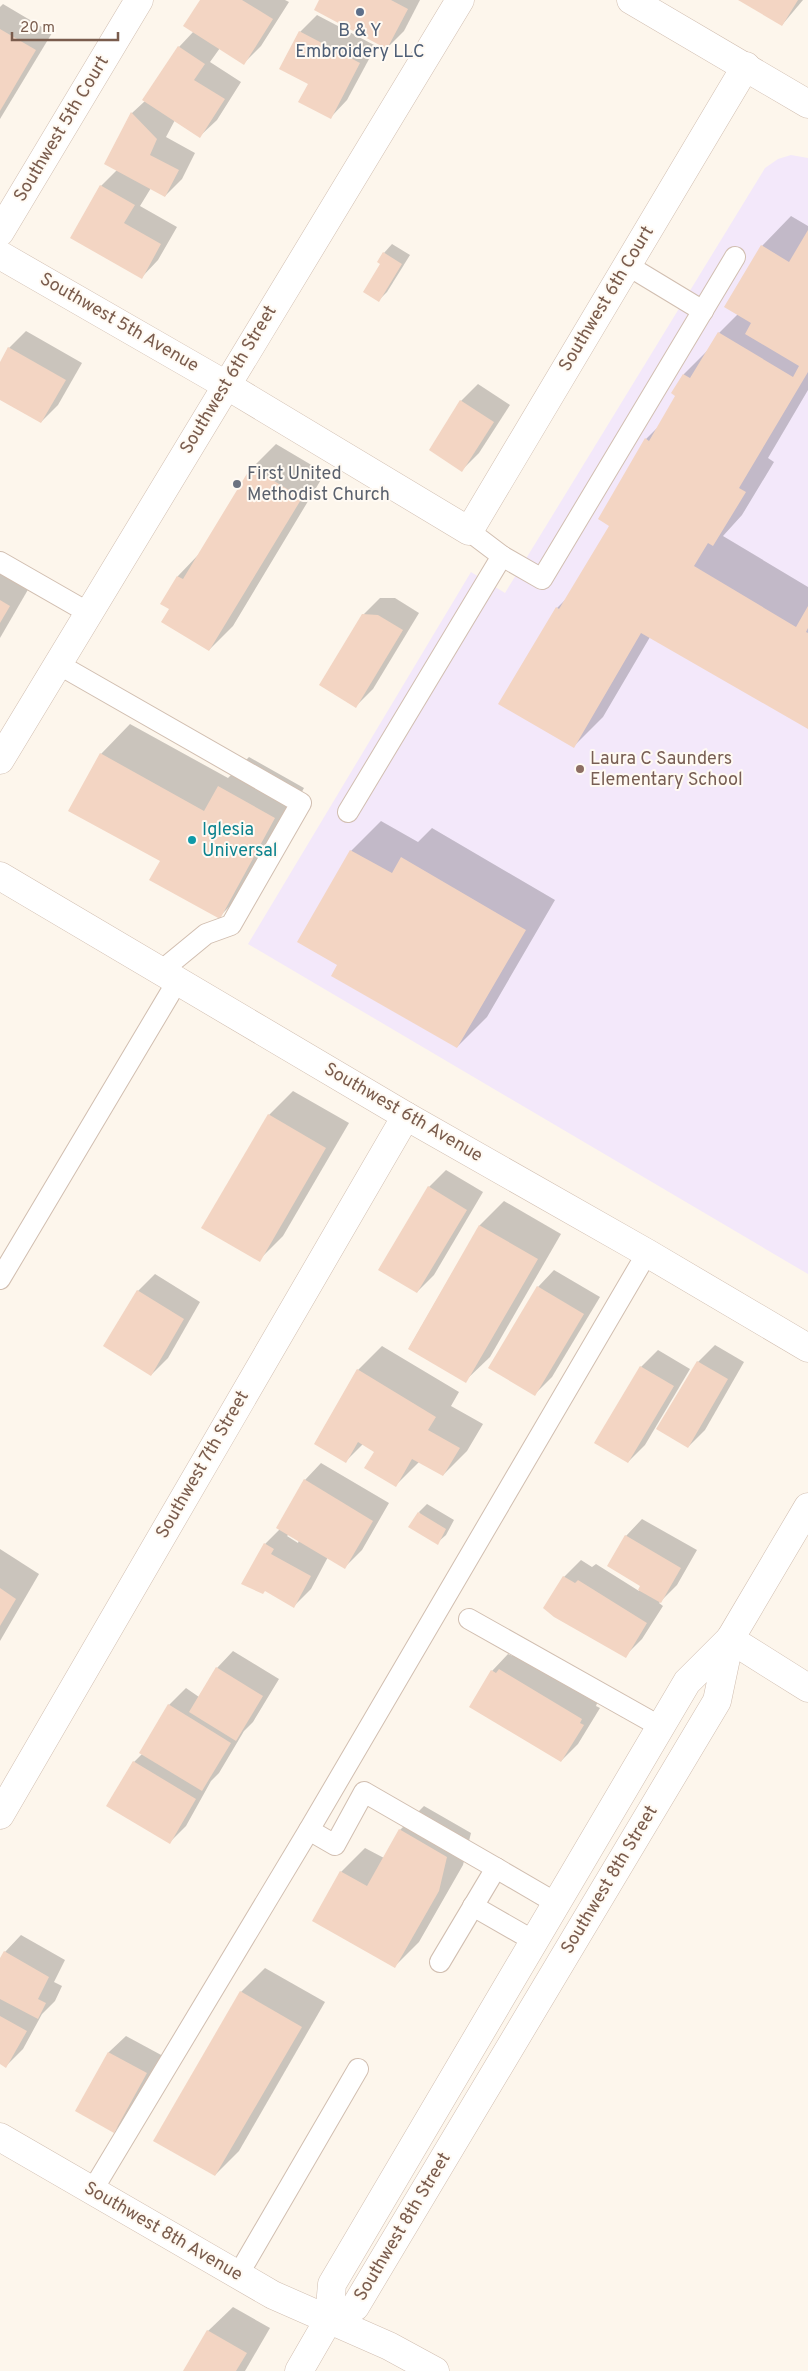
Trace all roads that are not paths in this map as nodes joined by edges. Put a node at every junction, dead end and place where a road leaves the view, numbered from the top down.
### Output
1 (139, 0) edge
2 (460, 0) edge
3 (632, 0) edge
4 (746, 66) junction
5 (808, 104) edge
6 (0, 232) edge
7 (0, 255) edge
8 (735, 257) dead end
9 (627, 265) junction
10 (703, 311) junction
11 (226, 385) junction
12 (469, 531) junction
13 (502, 556) junction
14 (0, 562) edge
15 (89, 613) junction
16 (58, 664) junction
17 (0, 760) edge
18 (348, 812) dead end
19 (0, 876) edge
20 (170, 975) junction
21 (406, 1116) junction
22 (647, 1253) junction
23 (0, 1279) edge
24 (808, 1348) edge
25 (808, 1507) edge
26 (470, 1619) dead end
27 (730, 1639) junction
28 (808, 1688) edge
29 (661, 1727) junction
30 (0, 1815) edge
31 (308, 1830) junction
32 (496, 1868) junction
33 (556, 1903) junction
34 (473, 1906) junction
35 (534, 1940) junction
36 (440, 1962) dead end
37 (358, 2069) dead end
38 (0, 2137) edge
39 (92, 2191) junction
40 (238, 2275) junction
41 (329, 2319) junction
42 (299, 2371) edge
43 (435, 2371) edge

1 - 6 street, Southwest 5th Court
2 - 11 street, Southwest 6th Street
3 - 4 street
4 - 5 street
4 - 9 street, Southwest 6th Court
7 - 11 street, Southwest 5th Avenue
8 - 10 lane
9 - 10 lane
9 - 12 street, Southwest 6th Court
10 - 13 lane
11 - 12 street, Southwest 5th Avenue
11 - 15 street, Southwest 6th Street
12 - 13 lane
13 - 18 lane
14 - 15 lane
15 - 16 street, Southwest 6th Street
16 - 17 street, Southwest 6th Street
16 - 20 lane
19 - 20 street, Southwest 6th Avenue
20 - 21 street, Southwest 6th Avenue
20 - 23 lane
21 - 22 street, Southwest 6th Avenue
21 - 30 street, Southwest 7th Street
22 - 24 street, Southwest 6th Avenue
22 - 31 lane
25 - 27 street, Southwest 8th Street
26 - 29 lane
27 - 28 street
27 - 29 street, Southwest 8th Street
27 - 41 street, Southwest 8th Street
29 - 33 street, Southwest 8th Street
31 - 32 lane
31 - 39 lane
32 - 33 lane
32 - 34 lane
33 - 35 street, Southwest 8th Street
34 - 35 lane
34 - 36 lane
35 - 41 street, Southwest 8th Street
37 - 40 lane
38 - 39 street, Southwest 8th Avenue
39 - 40 street, Southwest 8th Avenue
40 - 41 street, Southwest 8th Avenue
41 - 42 street
41 - 43 street, Southwest 8th Avenue

